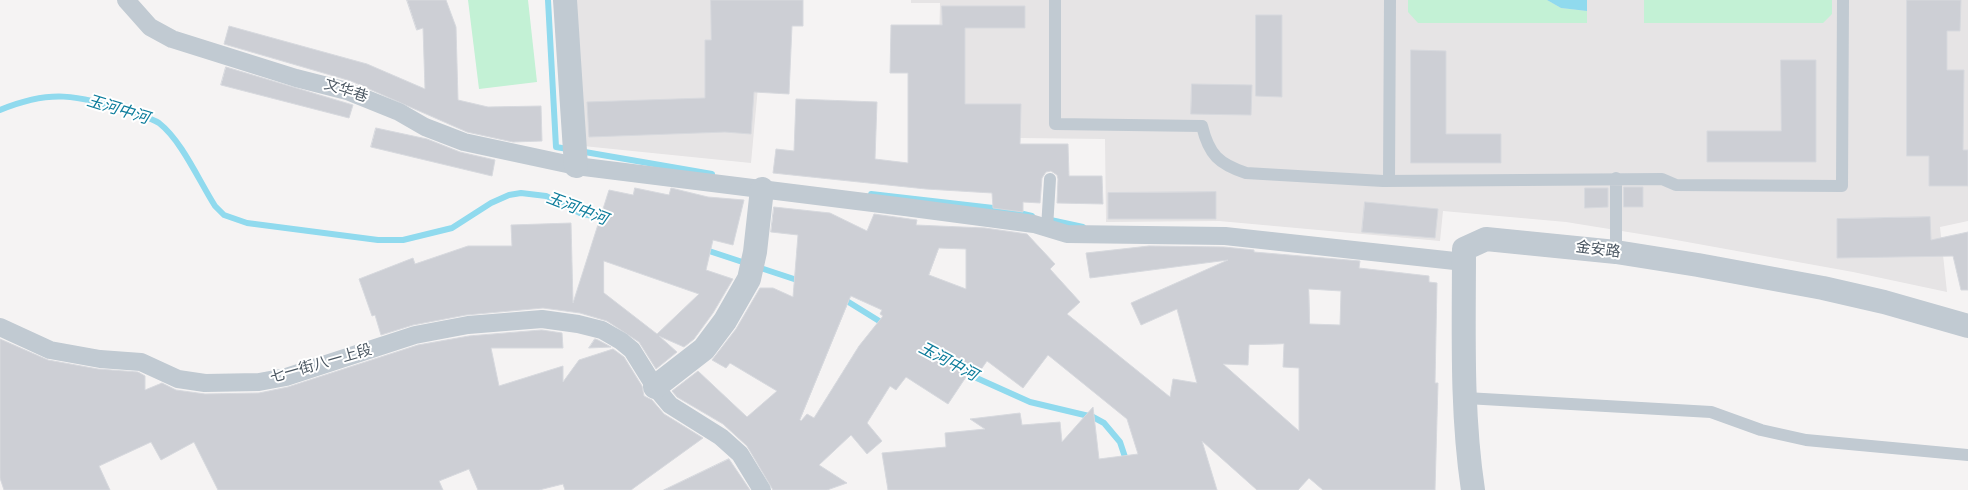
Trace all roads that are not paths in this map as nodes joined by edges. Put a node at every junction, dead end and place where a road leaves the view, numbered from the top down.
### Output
1 (126, 0) edge
2 (565, 0) edge
3 (1055, 0) edge
4 (1390, 0) edge
5 (1842, 0) edge
6 (576, 166) junction
7 (1050, 178) dead end
8 (1616, 178) junction
9 (1389, 181) junction
10 (762, 188) junction
11 (1047, 228) junction
12 (1616, 252) junction
13 (1464, 262) junction
14 (1968, 326) edge
15 (0, 327) edge
16 (655, 387) junction
17 (1466, 398) junction
18 (1968, 455) edge
19 (762, 490) edge
20 (1473, 490) edge

1 - 6 street, 文华巷
2 - 6 street
3 - 9 lane
4 - 9 lane
5 - 8 lane
6 - 10 street, 文华巷
7 - 11 lane
8 - 9 lane
8 - 12 lane
10 - 11 street, 文华巷
10 - 16 street
11 - 13 street, 文华巷
12 - 13 street, 金安路
12 - 14 street, 金安路
13 - 17 street
15 - 16 street, 七一街八一上段
16 - 19 street, 七一街八一上段
17 - 18 lane
17 - 20 street

